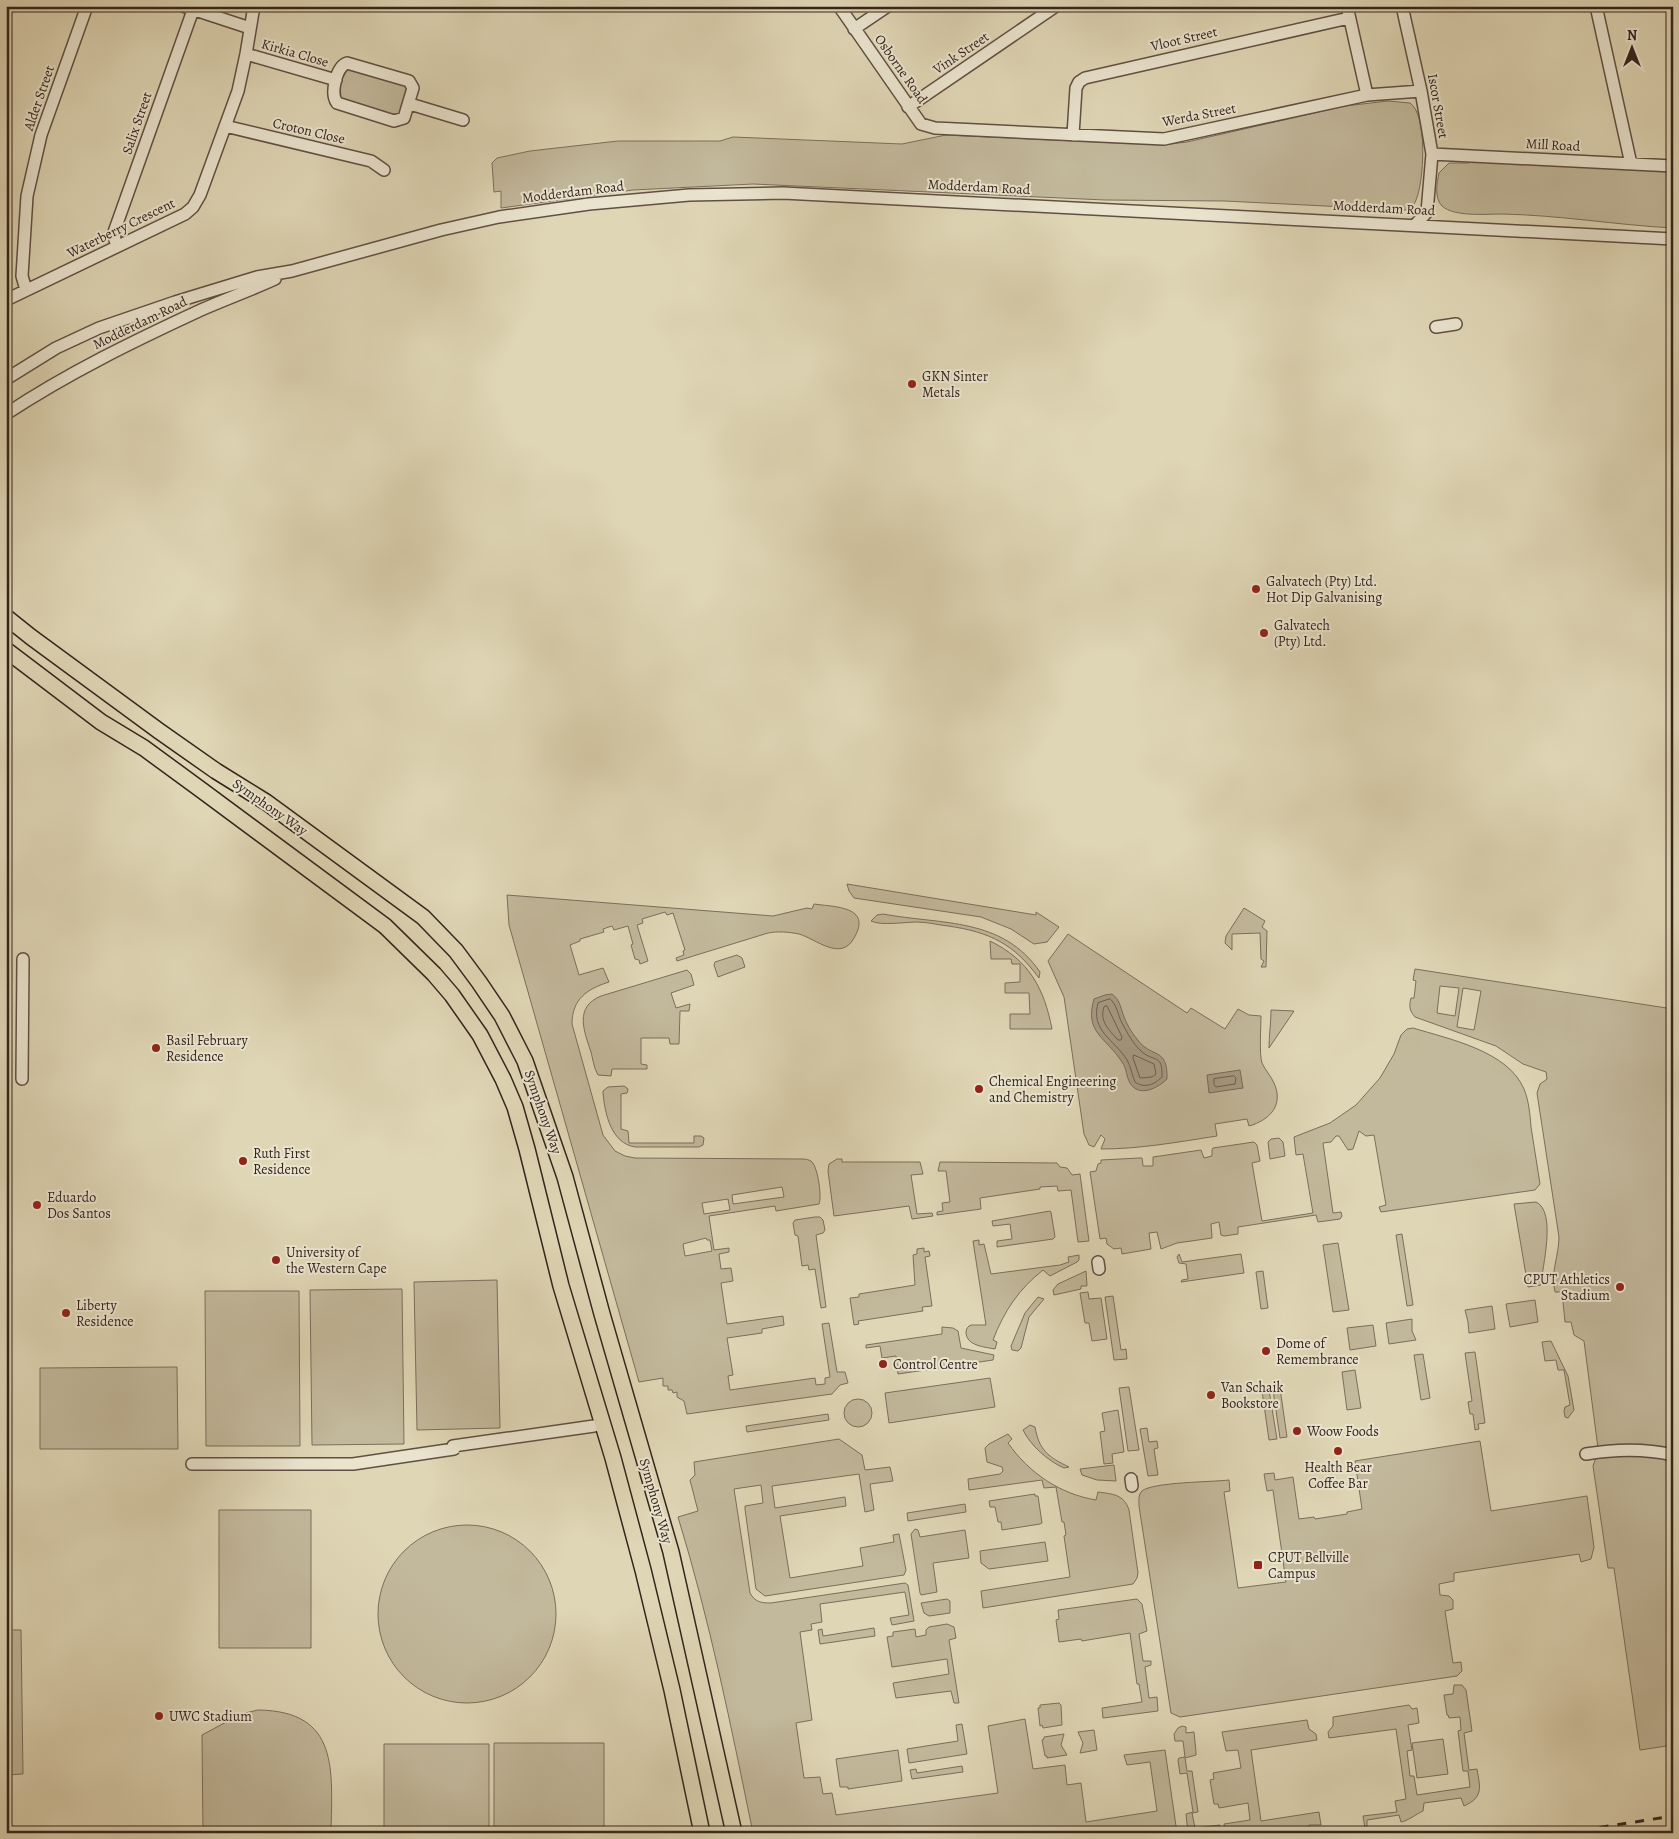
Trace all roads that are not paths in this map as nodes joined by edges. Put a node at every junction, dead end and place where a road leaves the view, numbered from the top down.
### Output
1 (87, 6) edge
2 (254, 6) edge
3 (839, 6) edge
4 (888, 6) edge
5 (1056, 6) edge
6 (1402, 6) edge
7 (1596, 6) edge
8 (188, 8) edge
9 (1348, 12) edge
10 (250, 28) junction
11 (854, 29) junction
12 (246, 54) junction
13 (336, 80) junction
14 (1421, 91) junction
15 (1367, 95) junction
16 (410, 104) junction
17 (908, 107) junction
18 (462, 120) dead end
19 (921, 124) joint
20 (225, 126) junction
21 (1073, 135) junction
22 (1432, 154) junction
23 (1631, 164) junction
24 (1673, 166) edge
25 (384, 170) dead end
26 (1427, 212) junction
27 (1416, 224) junction
28 (1436, 225) junction
29 (1673, 238) edge
30 (118, 246) junction
31 (292, 271) junction
32 (26, 290) junction
33 (6, 300) edge
34 (1456, 324) dead end
35 (1436, 327) dead end
36 (6, 379) edge
37 (6, 414) edge
38 (6, 617) edge
39 (6, 650) edge
40 (23, 959) dead end
41 (22, 1078) dead end
42 (594, 1426) dead end
43 (1586, 1454) dead end
44 (1673, 1455) edge
45 (192, 1464) dead end
46 (702, 1833) edge
47 (734, 1833) edge

1 - 32 street, Alder Street
2 - 10 street, Waterberry Crescent
3 - 11 street, Osborne Road
4 - 11 street
5 - 17 street, Vink Street
6 - 14 street, Iscor Street
7 - 23 street
8 - 10 street
8 - 30 street, Salix Street
9 - 15 street
9 - 21 street, Vloot Street
10 - 12 street, Waterberry Crescent
11 - 17 street, Osborne Road
12 - 13 street, Kirkia Close
12 - 20 street, Waterberry Crescent
13 - 16 street, Kirkia Close
13 - 16 street, Kirkia Close
14 - 15 street, Werda Street
14 - 22 street, Iscor Street
15 - 21 street, Werda Street
16 - 18 street
17 - 19 street, Osborne Road
19 - 21 street, Werda Street
20 - 25 street, Croton Close
20 - 30 street, Waterberry Crescent
22 - 23 street, Mill Road
22 - 26 street, Iscor Street
23 - 24 street, Mill Road
26 - 27 street
26 - 28 street
27 - 28 street, Modderdam Road
27 - 31 street, Modderdam Road
28 - 29 street, Modderdam Road
30 - 32 street, Waterberry Crescent
31 - 36 street, Modderdam Road
31 - 37 street, Modderdam Road
32 - 33 street, Waterberry Crescent
34 - 35 street
38 - 47 main road, Symphony Way
39 - 46 main road, Symphony Way
40 - 41 street
42 - 45 street
43 - 44 street

